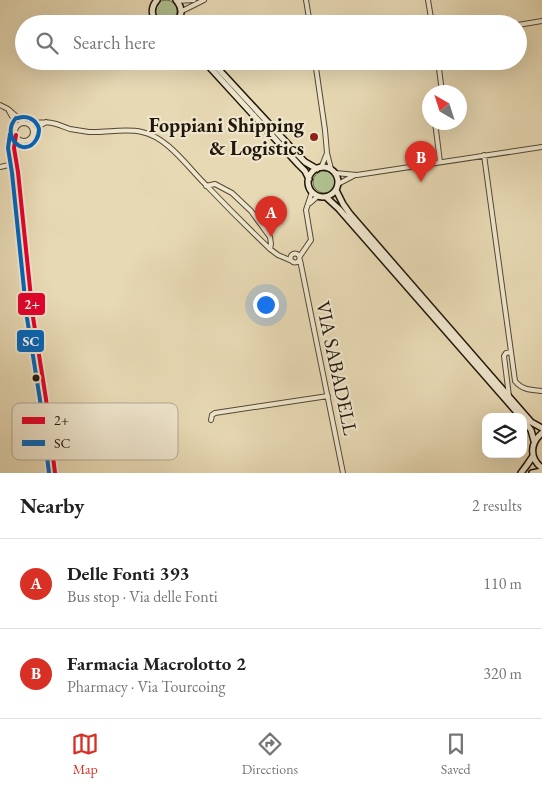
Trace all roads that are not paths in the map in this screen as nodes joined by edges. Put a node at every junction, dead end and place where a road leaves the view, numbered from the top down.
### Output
1 (147, 0) edge
2 (157, 0) edge
3 (177, 0) edge
4 (194, 0) edge
5 (204, 0) edge
6 (306, 0) edge
7 (428, 0) edge
8 (152, 8) junction
9 (182, 11) junction
10 (153, 15) edge
11 (182, 15) edge
12 (308, 15) edge
13 (430, 15) edge
14 (542, 21) edge
15 (527, 24) edge
16 (212, 70) edge
17 (219, 70) edge
18 (316, 70) edge
19 (439, 70) edge
20 (441, 85) edge
21 (0, 105) edge
22 (8, 109) junction
23 (46, 122) junction
24 (24, 123) junction
25 (30, 125) junction
26 (16, 128) junction
27 (436, 130) edge
28 (32, 133) junction
29 (16, 135) junction
30 (22, 140) junction
31 (542, 146) edge
32 (14, 148) junction
33 (327, 153) junction
34 (484, 155) junction
35 (440, 162) junction
36 (17, 163) junction
37 (0, 167) edge
38 (319, 168) junction
39 (333, 171) junction
40 (357, 174) junction
41 (309, 180) junction
42 (338, 184) junction
43 (206, 186) junction
44 (336, 190) junction
45 (312, 192) junction
46 (318, 196) junction
47 (326, 197) junction
48 (308, 204) junction
49 (270, 249) junction
50 (299, 256) junction
51 (293, 260) junction
52 (301, 269) junction
53 (511, 352) junction
54 (541, 391) edge
55 (328, 396) junction
56 (509, 396) junction
57 (47, 403) edge
58 (517, 413) edge
59 (211, 420) dead end
60 (527, 425) edge
61 (542, 428) edge
62 (542, 433) edge
63 (534, 443) junction
64 (533, 456) junction
65 (54, 460) edge
66 (542, 470) edge
67 (56, 473) edge
68 (343, 473) edge
69 (521, 473) edge
70 (532, 473) edge

1 - 8 main road
2 - 8 main road
3 - 4 street
3 - 9 main road
5 - 9 street
6 - 12 street
7 - 13 street
8 - 10 main road
9 - 11 main road
14 - 15 street
16 - 41 main road
17 - 38 main road
18 - 33 street
19 - 20 street
21 - 22 street
22 - 24 street
22 - 26 street
23 - 25 street
23 - 28 street
23 - 43 street
24 - 25 street
24 - 26 street
25 - 28 street
26 - 29 street
27 - 35 street
28 - 30 street
29 - 30 street
29 - 32 street
30 - 32 street
31 - 34 street
32 - 36 street
33 - 38 street
33 - 39 street
34 - 35 street
34 - 53 street
35 - 40 street
36 - 37 street
36 - 57 street
38 - 39 main road
38 - 41 main road
39 - 40 street
39 - 42 main road
40 - 42 street
41 - 45 main road
42 - 44 main road
43 - 49 street
43 - 49 street
44 - 47 main road
44 - 56 main road
45 - 46 main road
45 - 48 street
46 - 47 main road
46 - 48 street
47 - 58 main road
48 - 50 street
49 - 51 street
50 - 51 street
50 - 51 street
50 - 52 street, VIA SABADELL
51 - 52 street
52 - 55 street, VIA SABADELL
53 - 54 street
53 - 56 street
55 - 59 street
55 - 68 street, VIA SABADELL
56 - 61 main road
60 - 63 main road
62 - 63 main road
63 - 64 main road
64 - 66 main road
64 - 69 main road
65 - 67 street
66 - 70 main road

